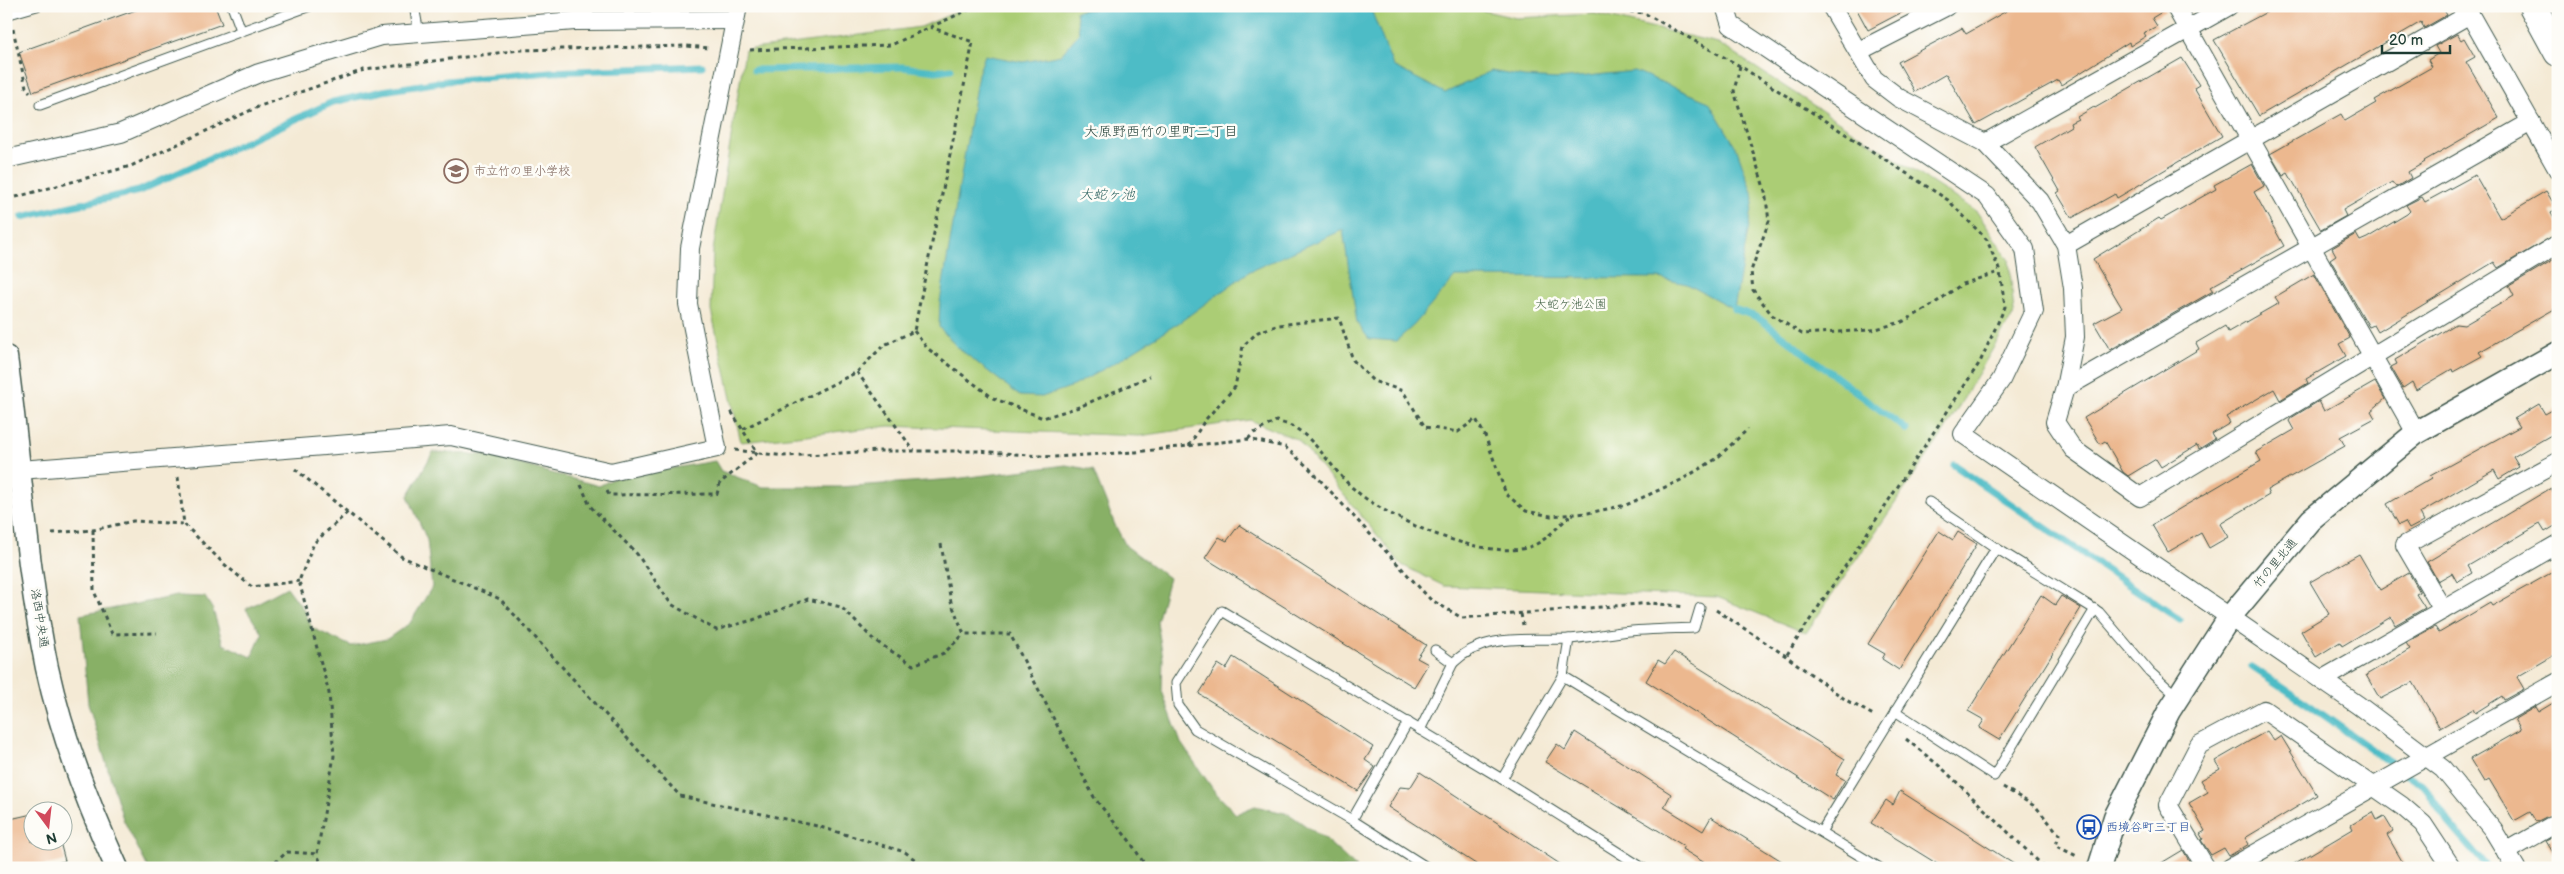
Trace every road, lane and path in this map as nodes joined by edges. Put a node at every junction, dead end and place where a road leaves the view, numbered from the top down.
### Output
1 (36, 6) edge
2 (232, 6) edge
3 (310, 6) edge
4 (414, 6) edge
5 (977, 6) edge
6 (1574, 6) edge
7 (1725, 6) edge
8 (1831, 6) edge
9 (1947, 6) edge
10 (2175, 6) edge
11 (2229, 6) edge
12 (2533, 6) edge
13 (2467, 10) edge
14 (736, 13) edge
15 (8, 15) edge
16 (930, 27) junction
17 (2188, 29) junction
18 (241, 30) junction
19 (419, 33) junction
20 (718, 48) dead end
21 (744, 50) dead end
22 (1859, 51) junction
23 (2558, 52) edge
24 (1740, 66) junction
25 (40, 104) joint
26 (2530, 122) junction
27 (2250, 139) junction
28 (1985, 143) junction
29 (6, 159) edge
30 (2558, 170) edge
31 (16, 197) dead end
32 (2558, 244) edge
33 (2066, 245) junction
34 (2311, 248) junction
35 (2000, 272) junction
36 (914, 331) junction
37 (2558, 353) edge
38 (6, 357) edge
39 (2372, 357) junction
40 (858, 372) junction
41 (1150, 376) dead end
42 (2066, 388) junction
43 (728, 406) dead end
44 (742, 429) junction
45 (1748, 429) dead end
46 (2416, 433) junction
47 (1248, 439) junction
48 (1189, 446) junction
49 (717, 448) junction
50 (271, 450) junction
51 (914, 451) junction
52 (757, 453) junction
53 (176, 458) junction
54 (2558, 462) edge
55 (572, 463) junction
56 (594, 468) junction
57 (20, 470) junction
58 (1929, 502) dead end
59 (349, 511) junction
60 (1571, 514) junction
61 (184, 524) junction
62 (93, 530) junction
63 (52, 532) dead end
64 (941, 544) dead end
65 (2558, 544) edge
66 (1996, 548) junction
67 (299, 581) junction
68 (1700, 608) junction
69 (2095, 609) junction
70 (2443, 610) junction
71 (2229, 618) junction
72 (156, 633) dead end
73 (964, 634) junction
74 (1569, 639) junction
75 (1435, 650) dead end
76 (1786, 656) junction
77 (1453, 664) junction
78 (1563, 676) junction
79 (2320, 680) junction
80 (2558, 682) edge
81 (2178, 698) junction
82 (1895, 711) junction
83 (1408, 722) junction
84 (1887, 724) junction
85 (1420, 730) junction
86 (2428, 757) junction
87 (1994, 776) junction
88 (1502, 778) junction
89 (2376, 786) junction
90 (1352, 820) junction
91 (2558, 822) edge
92 (1821, 832) junction
93 (2506, 852) junction
94 (317, 854) junction
95 (2077, 856) dead end
96 (117, 868) edge
97 (269, 868) edge
98 (323, 868) edge
99 (926, 868) edge
100 (1147, 868) edge
101 (1428, 868) edge
102 (1643, 868) edge
103 (1880, 868) edge
104 (2045, 868) edge
105 (2099, 868) edge
106 (2206, 868) edge
107 (2230, 868) edge
108 (2452, 868) edge
109 (2516, 868) edge

1 - 15 lane
2 - 18 lane
3 - 18 lane
4 - 19 lane
5 - 16 path
6 - 24 path
7 - 71 street
8 - 22 street
9 - 22 street
10 - 17 street
11 - 17 street
12 - 23 main road
13 - 26 street
13 - 27 street
14 - 19 street
14 - 49 street
15 - 25 path
16 - 21 path
16 - 36 path
17 - 27 street
17 - 28 street
18 - 25 lane
19 - 29 street
20 - 31 path
22 - 28 street
24 - 35 path
24 - 35 path
26 - 30 street
26 - 34 street
27 - 33 street
27 - 34 street
28 - 33 street
32 - 39 street
33 - 42 street
34 - 39 street
34 - 42 street
35 - 76 path
36 - 40 path
36 - 41 path
37 - 46 street, 竹の里北通
38 - 57 street, 洛西中央通
39 - 42 street
39 - 46 street
40 - 44 path
40 - 51 path
43 - 44 path
44 - 52 path
45 - 60 path
46 - 71 street, 竹の里北通
47 - 48 path
47 - 60 path
47 - 68 path
48 - 51 path
48 - 60 path
49 - 52 path
49 - 56 street
50 - 53 street
50 - 55 street
50 - 59 path
51 - 52 path
52 - 56 path
53 - 57 street
53 - 61 path
54 - 70 street
55 - 56 street
55 - 73 path
57 - 96 street, 洛西中央通
58 - 66 lane
59 - 67 path
59 - 99 path
61 - 62 path
61 - 67 path
62 - 63 path
62 - 72 path
64 - 73 path
65 - 70 street
66 - 69 lane
66 - 82 lane
67 - 94 path
68 - 74 lane
68 - 76 path
69 - 81 lane
69 - 87 lane
70 - 79 street
71 - 79 street
71 - 81 street, 竹の里北通
73 - 100 path
74 - 77 lane
74 - 78 lane
75 - 77 lane
76 - 84 path
77 - 85 lane
78 - 88 lane
78 - 92 lane
79 - 86 street
80 - 86 street
81 - 105 street, 竹の里北通
82 - 84 lane
82 - 87 lane
83 - 85 lane
83 - 90 lane
83 - 90 lane
84 - 92 lane
84 - 104 path
85 - 88 lane
86 - 89 street
86 - 93 street
87 - 95 path
88 - 102 lane
89 - 106 street
89 - 107 street
89 - 108 street
90 - 101 lane
91 - 93 street
92 - 103 lane
93 - 109 street
94 - 97 path
94 - 98 path

